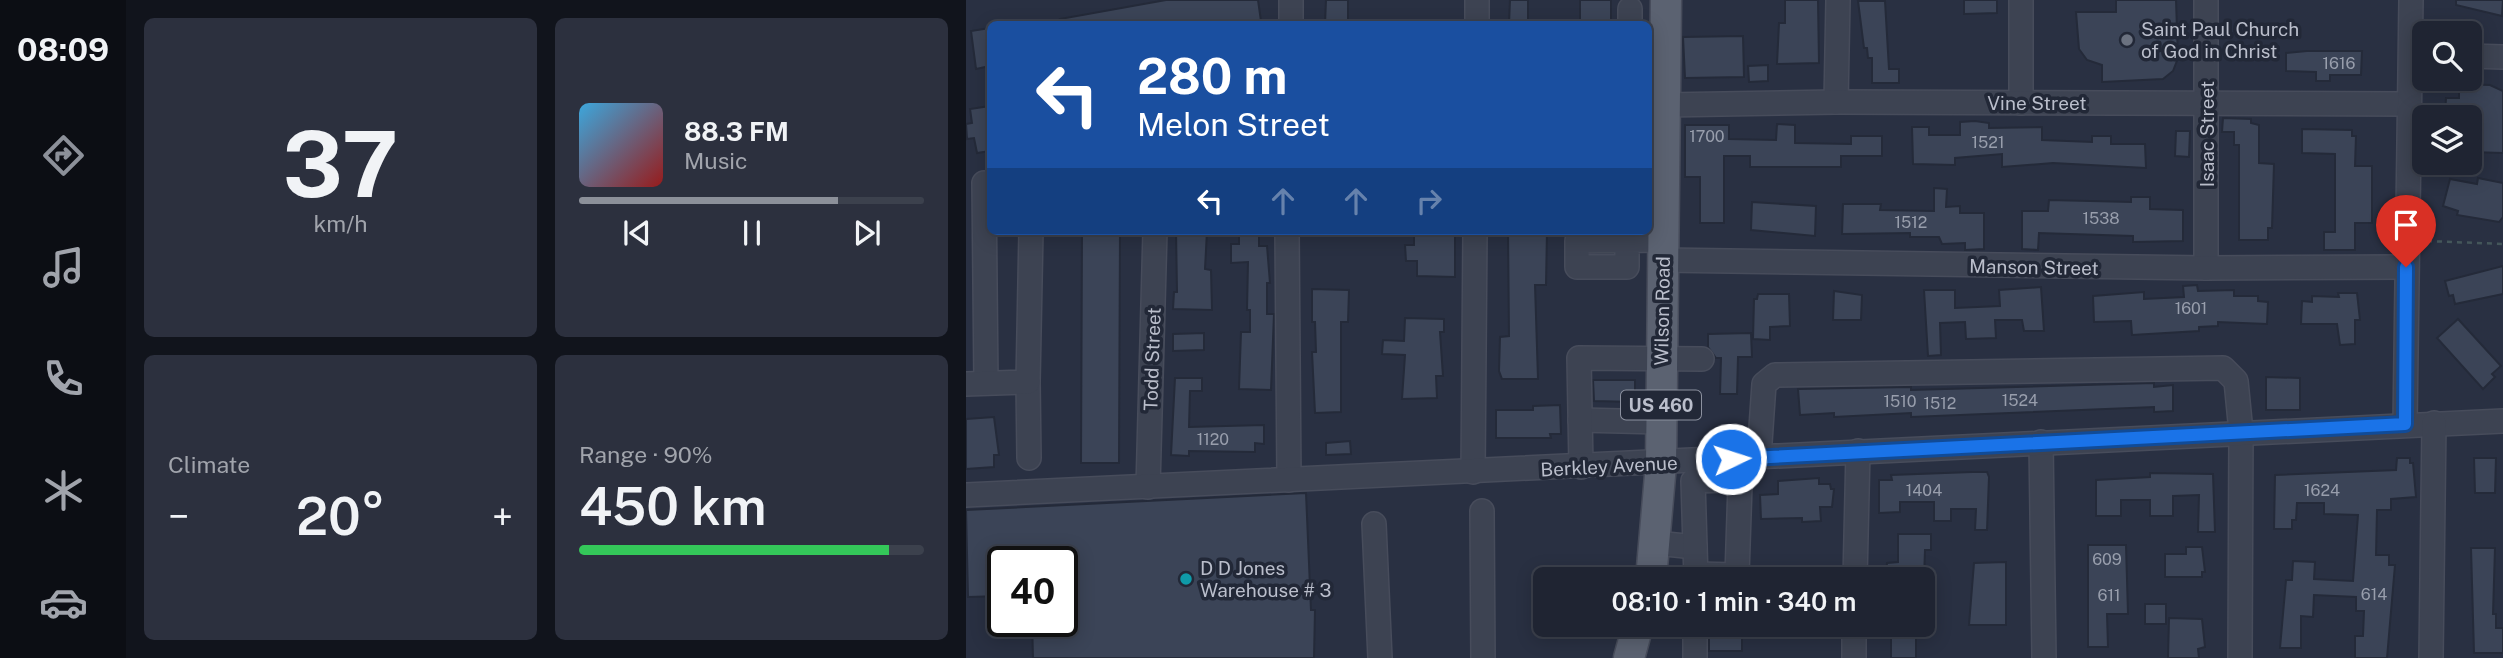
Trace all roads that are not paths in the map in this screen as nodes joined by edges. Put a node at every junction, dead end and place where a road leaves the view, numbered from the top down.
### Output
1 (1291, 0) edge
2 (1477, 0) edge
3 (1666, 0) edge
4 (1838, 0) edge
5 (2021, 0) edge
6 (2206, 0) edge
7 (2411, 0) edge
8 (1291, 21) edge
9 (1477, 21) edge
10 (2413, 21) edge
11 (2482, 56) edge
12 (2503, 57) edge
13 (1657, 72) edge
14 (2412, 85) edge
15 (1836, 102) junction
16 (2021, 103) junction
17 (2206, 103) junction
18 (2409, 104) junction
19 (1659, 116) edge
20 (980, 184) edge
21 (1031, 235) edge
22 (1155, 235) edge
23 (1287, 235) edge
24 (1475, 235) edge
25 (1627, 241) dead end
26 (1663, 250) junction
27 (2406, 267) junction
28 (2206, 268) junction
29 (1661, 357) junction
30 (1702, 359) dead end
31 (1028, 382) junction
32 (976, 383) edge
33 (1580, 420) junction
34 (2503, 421) edge
35 (1661, 422) junction
36 (2434, 423) junction
37 (2405, 424) junction
38 (2241, 432) junction
39 (2041, 442) junction
40 (1858, 451) junction
41 (1029, 457) dead end
42 (1759, 457) junction
43 (1661, 464) junction
44 (1581, 467) junction
45 (1731, 469) junction
46 (1474, 472) junction
47 (1289, 480) junction
48 (1148, 487) junction
49 (966, 495) edge
50 (1482, 511) dead end
51 (1374, 524) dead end
52 (1656, 543) junction
53 (1695, 547) junction
54 (1653, 567) edge
55 (1696, 567) edge
56 (1737, 567) edge
57 (1855, 567) edge
58 (1635, 637) edge
59 (1695, 637) edge
60 (1854, 637) edge
61 (1380, 658) edge
62 (1483, 658) edge
63 (1629, 658) edge
64 (1695, 658) edge
65 (1854, 658) edge
66 (2043, 658) edge
67 (2240, 658) edge
68 (2431, 658) edge

1 - 8 street
2 - 9 street
3 - 13 main road, Wilson Road / US 460
4 - 15 street
5 - 16 street
6 - 17 street, Isaac Street
7 - 10 street
11 - 12 street
13 - 19 main road, Wilson Road / US 460
14 - 18 street
15 - 16 street, Vine Street
15 - 19 street, Vine Street
16 - 17 street, Vine Street
17 - 18 street, Vine Street
17 - 28 street, Isaac Street
18 - 27 street
19 - 26 main road, Wilson Road / US 460
20 - 32 street
21 - 31 street
22 - 48 street, Todd Street
23 - 47 street
24 - 46 street
25 - 26 street, Manson Street
26 - 28 street, Manson Street
26 - 29 main road, Wilson Road / US 460
27 - 28 street, Manson Street
27 - 37 street
29 - 30 street
29 - 33 street
29 - 35 main road, Wilson Road / US 460
31 - 32 street
31 - 41 street
33 - 35 street
33 - 44 street
34 - 36 street, Berkley Avenue
35 - 43 main road, Wilson Road / US 460
36 - 37 street, Berkley Avenue
36 - 68 street
37 - 38 street, Berkley Avenue
38 - 39 street, Berkley Avenue
38 - 42 street
38 - 67 street
39 - 40 street, Berkley Avenue
39 - 66 street
40 - 42 street, Berkley Avenue
40 - 57 street
42 - 45 street, Berkley Avenue
43 - 44 street, Berkley Avenue
43 - 45 street, Berkley Avenue
43 - 52 main road, Wilson Road / US 460
44 - 46 street, Berkley Avenue
45 - 53 street
45 - 56 street
46 - 47 street, Berkley Avenue
47 - 48 street, Berkley Avenue
48 - 49 street, Berkley Avenue
50 - 62 street
51 - 61 street
52 - 53 street
52 - 54 main road, Wilson Road / US 460
53 - 55 street
58 - 63 main road
59 - 64 street
60 - 65 street

